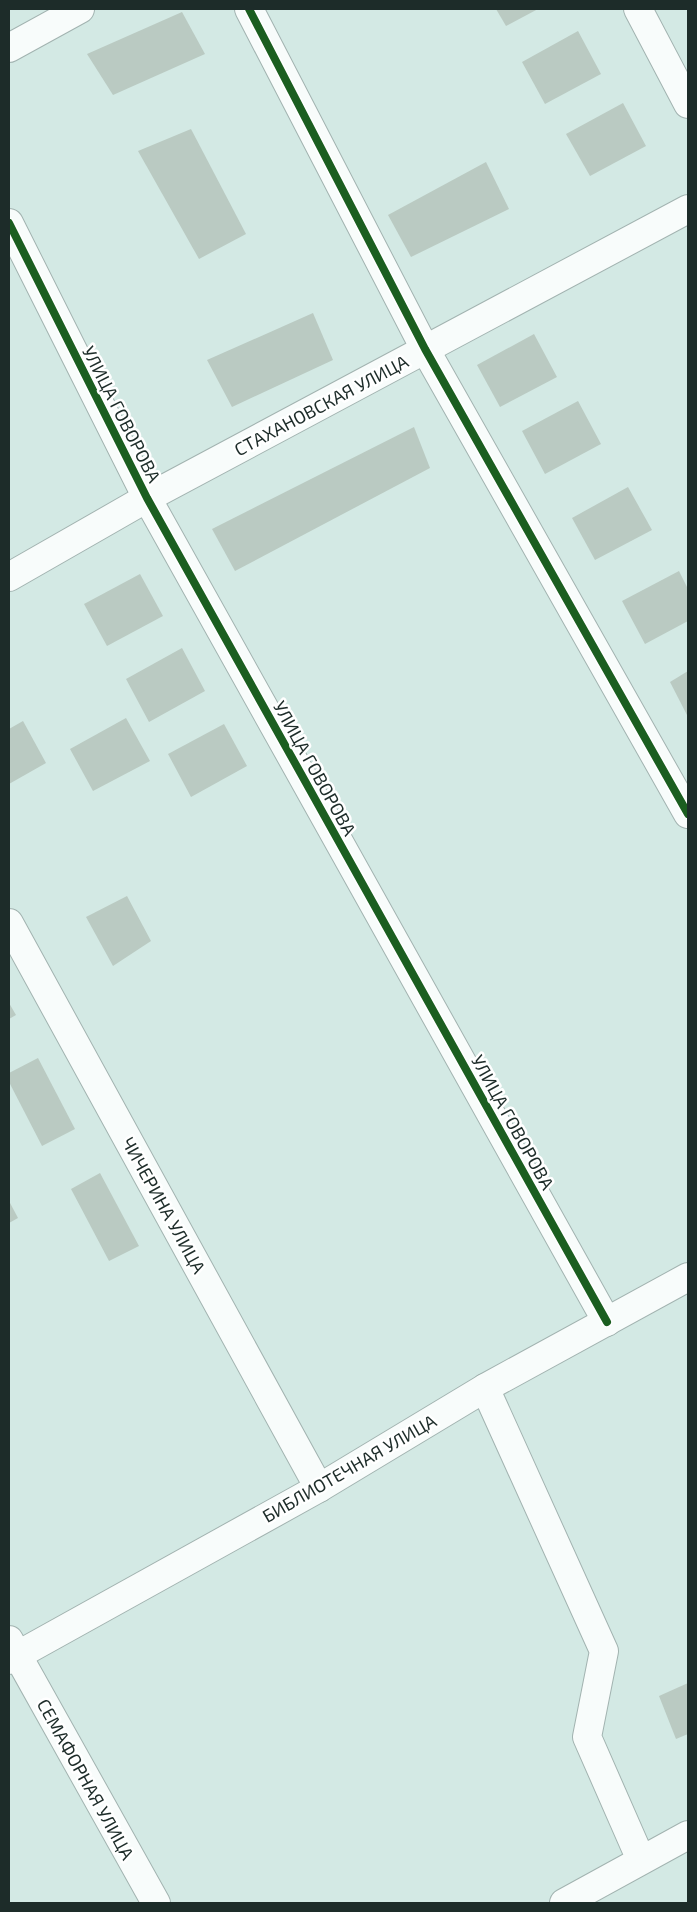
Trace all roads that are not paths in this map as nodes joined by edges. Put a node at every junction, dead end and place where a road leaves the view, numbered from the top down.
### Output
1 (80, 9) edge
2 (250, 9) edge
3 (638, 9) edge
4 (9, 48) edge
5 (688, 104) edge
6 (688, 209) edge
7 (9, 223) edge
8 (425, 350) junction
9 (147, 498) junction
10 (9, 577) edge
11 (688, 814) edge
12 (9, 923) edge
13 (688, 1277) edge
14 (607, 1322) junction
15 (485, 1388) junction
16 (319, 1488) junction
17 (12, 1652) edge
18 (688, 1835) edge
19 (642, 1860) junction
20 (156, 1903) edge
21 (564, 1903) edge

1 - 4 street
2 - 8 street
3 - 5 street
6 - 8 street, СТАХАНОВСКАЯ УЛИЦА
7 - 9 street, УЛИЦА ГОВОРОВА
8 - 9 street, СТАХАНОВСКАЯ УЛИЦА
8 - 11 street
9 - 10 street, СТАХАНОВСКАЯ УЛИЦА
9 - 14 street, УЛИЦА ГОВОРОВА
12 - 16 street, ЧИЧЕРИНА УЛИЦА
13 - 14 street, БИБЛИОТЕЧНАЯ УЛИЦА
14 - 15 street, БИБЛИОТЕЧНАЯ УЛИЦА
15 - 16 street, БИБЛИОТЕЧНАЯ УЛИЦА
15 - 19 street
16 - 17 street, БИБЛИОТЕЧНАЯ УЛИЦА
17 - 20 street, СЕМАФОРНАЯ УЛИЦА
18 - 19 street
19 - 21 street

